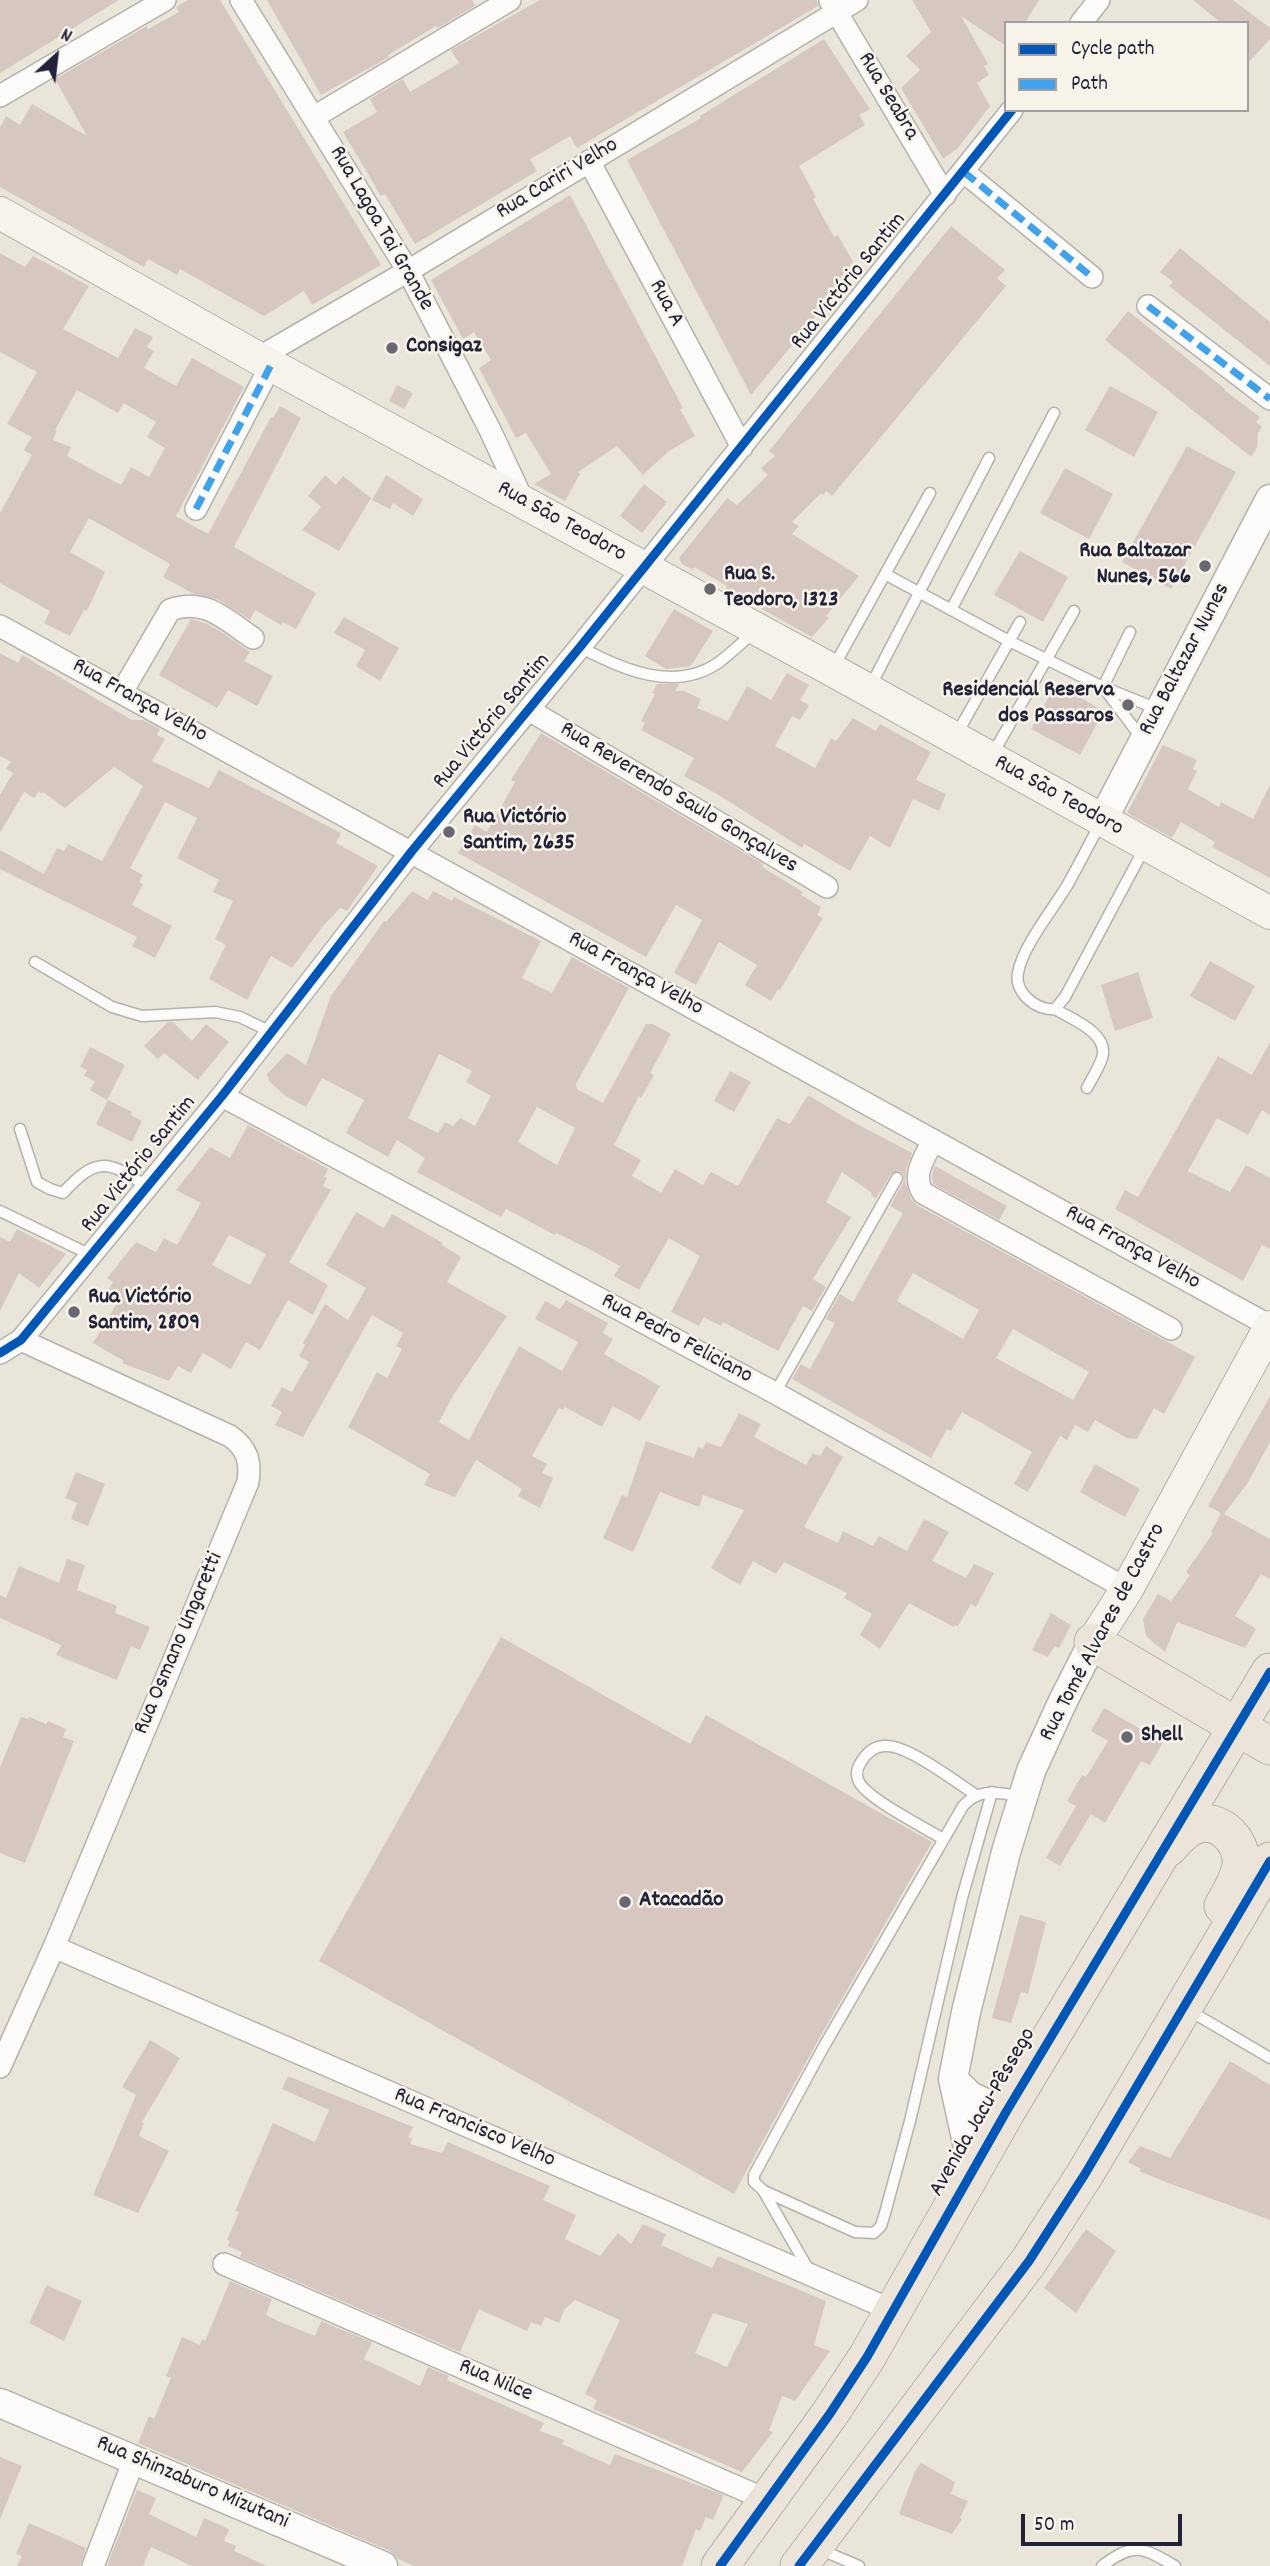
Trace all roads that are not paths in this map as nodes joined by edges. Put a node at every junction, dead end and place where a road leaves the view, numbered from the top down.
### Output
1 (164, 0) edge
2 (241, 0) edge
3 (510, 0) edge
4 (857, 0) edge
5 (1099, 0) edge
6 (833, 6) edge
7 (1083, 21) edge
8 (0, 96) edge
9 (1010, 112) edge
10 (314, 117) junction
11 (589, 160) junction
12 (964, 172) junction
13 (945, 195) junction
14 (0, 213) edge
15 (408, 271) junction
16 (1092, 277) dead end
17 (1148, 306) dead end
18 (264, 362) junction
19 (1270, 400) edge
20 (1054, 413) dead end
21 (742, 447) junction
22 (989, 458) dead end
23 (930, 493) dead end
24 (1270, 499) edge
25 (524, 503) junction
26 (196, 509) dead end
27 (644, 568) junction
28 (885, 574) junction
29 (920, 591) junction
30 (951, 610) junction
31 (1074, 611) dead end
32 (1020, 622) dead end
33 (0, 626) edge
34 (757, 630) junction
35 (1130, 632) dead end
36 (253, 638) dead end
37 (1009, 641) junction
38 (580, 648) junction
39 (1046, 659) junction
40 (832, 670) junction
41 (1103, 687) junction
42 (867, 691) junction
43 (121, 692) junction
44 (528, 710) junction
45 (1160, 710) junction
46 (954, 739) junction
47 (1144, 741) junction
48 (990, 759) junction
49 (1102, 821) junction
50 (1146, 845) junction
51 (412, 852) junction
52 (827, 887) dead end
53 (1270, 913) edge
54 (35, 962) dead end
55 (1055, 1009) junction
56 (271, 1032) junction
57 (1087, 1088) dead end
58 (222, 1096) junction
59 (20, 1129) dead end
60 (933, 1140) junction
61 (897, 1178) dead end
62 (147, 1187) junction
63 (0, 1211) edge
64 (91, 1255) junction
65 (1270, 1327) edge
66 (1171, 1329) dead end
67 (21, 1340) junction
68 (0, 1353) edge
69 (775, 1394) junction
70 (1128, 1589) junction
71 (1094, 1642) junction
72 (1270, 1672) edge
73 (1236, 1727) junction
74 (1270, 1746) edge
75 (992, 1792) junction
76 (976, 1795) junction
77 (1023, 1796) junction
78 (943, 1839) junction
79 (1157, 1861) junction
80 (1270, 1861) edge
81 (54, 1947) junction
82 (1184, 2007) junction
83 (1270, 2058) edge
84 (0, 2067) edge
85 (953, 2079) junction
86 (1006, 2112) junction
87 (973, 2170) junction
88 (1085, 2174) junction
89 (764, 2192) junction
90 (224, 2264) dead end
91 (811, 2275) junction
92 (894, 2311) junction
93 (0, 2403) edge
94 (135, 2460) junction
95 (767, 2500) junction
96 (806, 2556) edge
97 (337, 2557) edge
98 (93, 2566) edge
99 (383, 2566) edge
100 (720, 2566) edge
101 (859, 2566) edge
102 (1102, 2566) edge
103 (1175, 2566) edge

1 - 8 street
2 - 10 street, Rua Lagoa Tai Grande
3 - 10 street
4 - 6 street, Rua Cariri Velho
5 - 7 street
6 - 11 street, Rua Cariri Velho
6 - 13 street, Rua Seabra
9 - 12 street, Rua Victório Santim
10 - 15 street, Rua Lagoa Tai Grande
11 - 15 street, Rua Cariri Velho
11 - 21 street, Rua A
12 - 13 street, Rua Victório Santim
12 - 16 street
13 - 21 street, Rua Victório Santim
14 - 18 main road, Rua São Teodoro
15 - 18 street, Rua Cariri Velho
15 - 25 street, Rua Lagoa Tai Grande
17 - 19 street
18 - 25 main road, Rua São Teodoro
18 - 26 street
20 - 30 lane
21 - 27 street, Rua Victório Santim
22 - 29 lane
23 - 28 lane
24 - 45 street, Rua Baltazar Nunes
25 - 27 main road, Rua São Teodoro
27 - 34 main road, Rua São Teodoro
27 - 38 street, Rua Victório Santim
28 - 29 lane
28 - 40 lane
29 - 30 lane
29 - 42 lane
30 - 37 lane
31 - 39 lane
32 - 37 lane
33 - 43 street, Rua França Velho
34 - 38 lane
34 - 40 main road, Rua São Teodoro
35 - 41 lane
36 - 43 street
37 - 39 lane
37 - 46 lane
38 - 44 street, Rua Victório Santim
39 - 41 lane
39 - 48 lane
40 - 42 main road, Rua São Teodoro
41 - 45 lane
41 - 47 lane
42 - 46 main road, Rua São Teodoro
43 - 51 street, Rua França Velho
44 - 51 street, Rua Victório Santim
44 - 52 street, Rua Reverendo Saulo Gonçalves
45 - 47 street, Rua Baltazar Nunes
46 - 48 main road, Rua São Teodoro
47 - 49 street, Rua Baltazar Nunes
48 - 49 main road, Rua São Teodoro
49 - 50 main road, Rua São Teodoro
49 - 55 lane
50 - 53 main road, Rua São Teodoro
50 - 55 lane
51 - 56 street, Rua Victório Santim
51 - 60 street, Rua França Velho
54 - 56 lane
55 - 57 lane
56 - 58 street, Rua Victório Santim
58 - 62 street, Rua Victório Santim
58 - 69 street, Rua Pedro Feliciano
59 - 62 lane
60 - 65 street, Rua França Velho
60 - 66 street
61 - 69 lane
62 - 64 street, Rua Victório Santim
63 - 64 lane
64 - 67 street, Rua Victório Santim
65 - 70 main road, Rua Tomé Alvares de Castro
67 - 68 street, Rua Victório Santim
67 - 81 street, Rua Osmano Ungaretti
69 - 70 street, Rua Pedro Feliciano
70 - 71 main road, Rua Tomé Alvares de Castro
71 - 73 highway
71 - 77 street, Rua Tomé Alvares de Castro
72 - 73 highway, Avenida Jacu-Pêssego
73 - 74 highway
73 - 79 highway, Avenida Jacu-Pêssego
75 - 76 lane
75 - 77 lane
75 - 89 lane
76 - 78 lane
76 - 78 lane
77 - 85 street, Rua Tomé Alvares de Castro
78 - 89 lane
79 - 86 highway, Avenida Jacu-Pêssego
79 - 88 highway
80 - 82 highway
81 - 84 street, Rua Osmano Ungaretti
81 - 91 street, Rua Francisco Velho
82 - 83 lane
82 - 88 highway
85 - 86 street
85 - 87 street, Rua Tomé Alvares de Castro
86 - 87 highway, Avenida Jacu-Pêssego
87 - 92 highway, Avenida Jacu-Pêssego
88 - 96 highway
89 - 91 lane
90 - 95 street, Rua Nilce
91 - 92 street, Rua Francisco Velho
92 - 95 highway, Avenida Jacu-Pêssego
93 - 94 street, Rua Shinzaburo Mizutani
94 - 97 street, Rua Shinzaburo Mizutani
94 - 98 street
95 - 100 highway, Avenida Jacu-Pêssego
96 - 101 lane
97 - 99 street, Rua Shinzaburo Mizutani
102 - 103 lane

